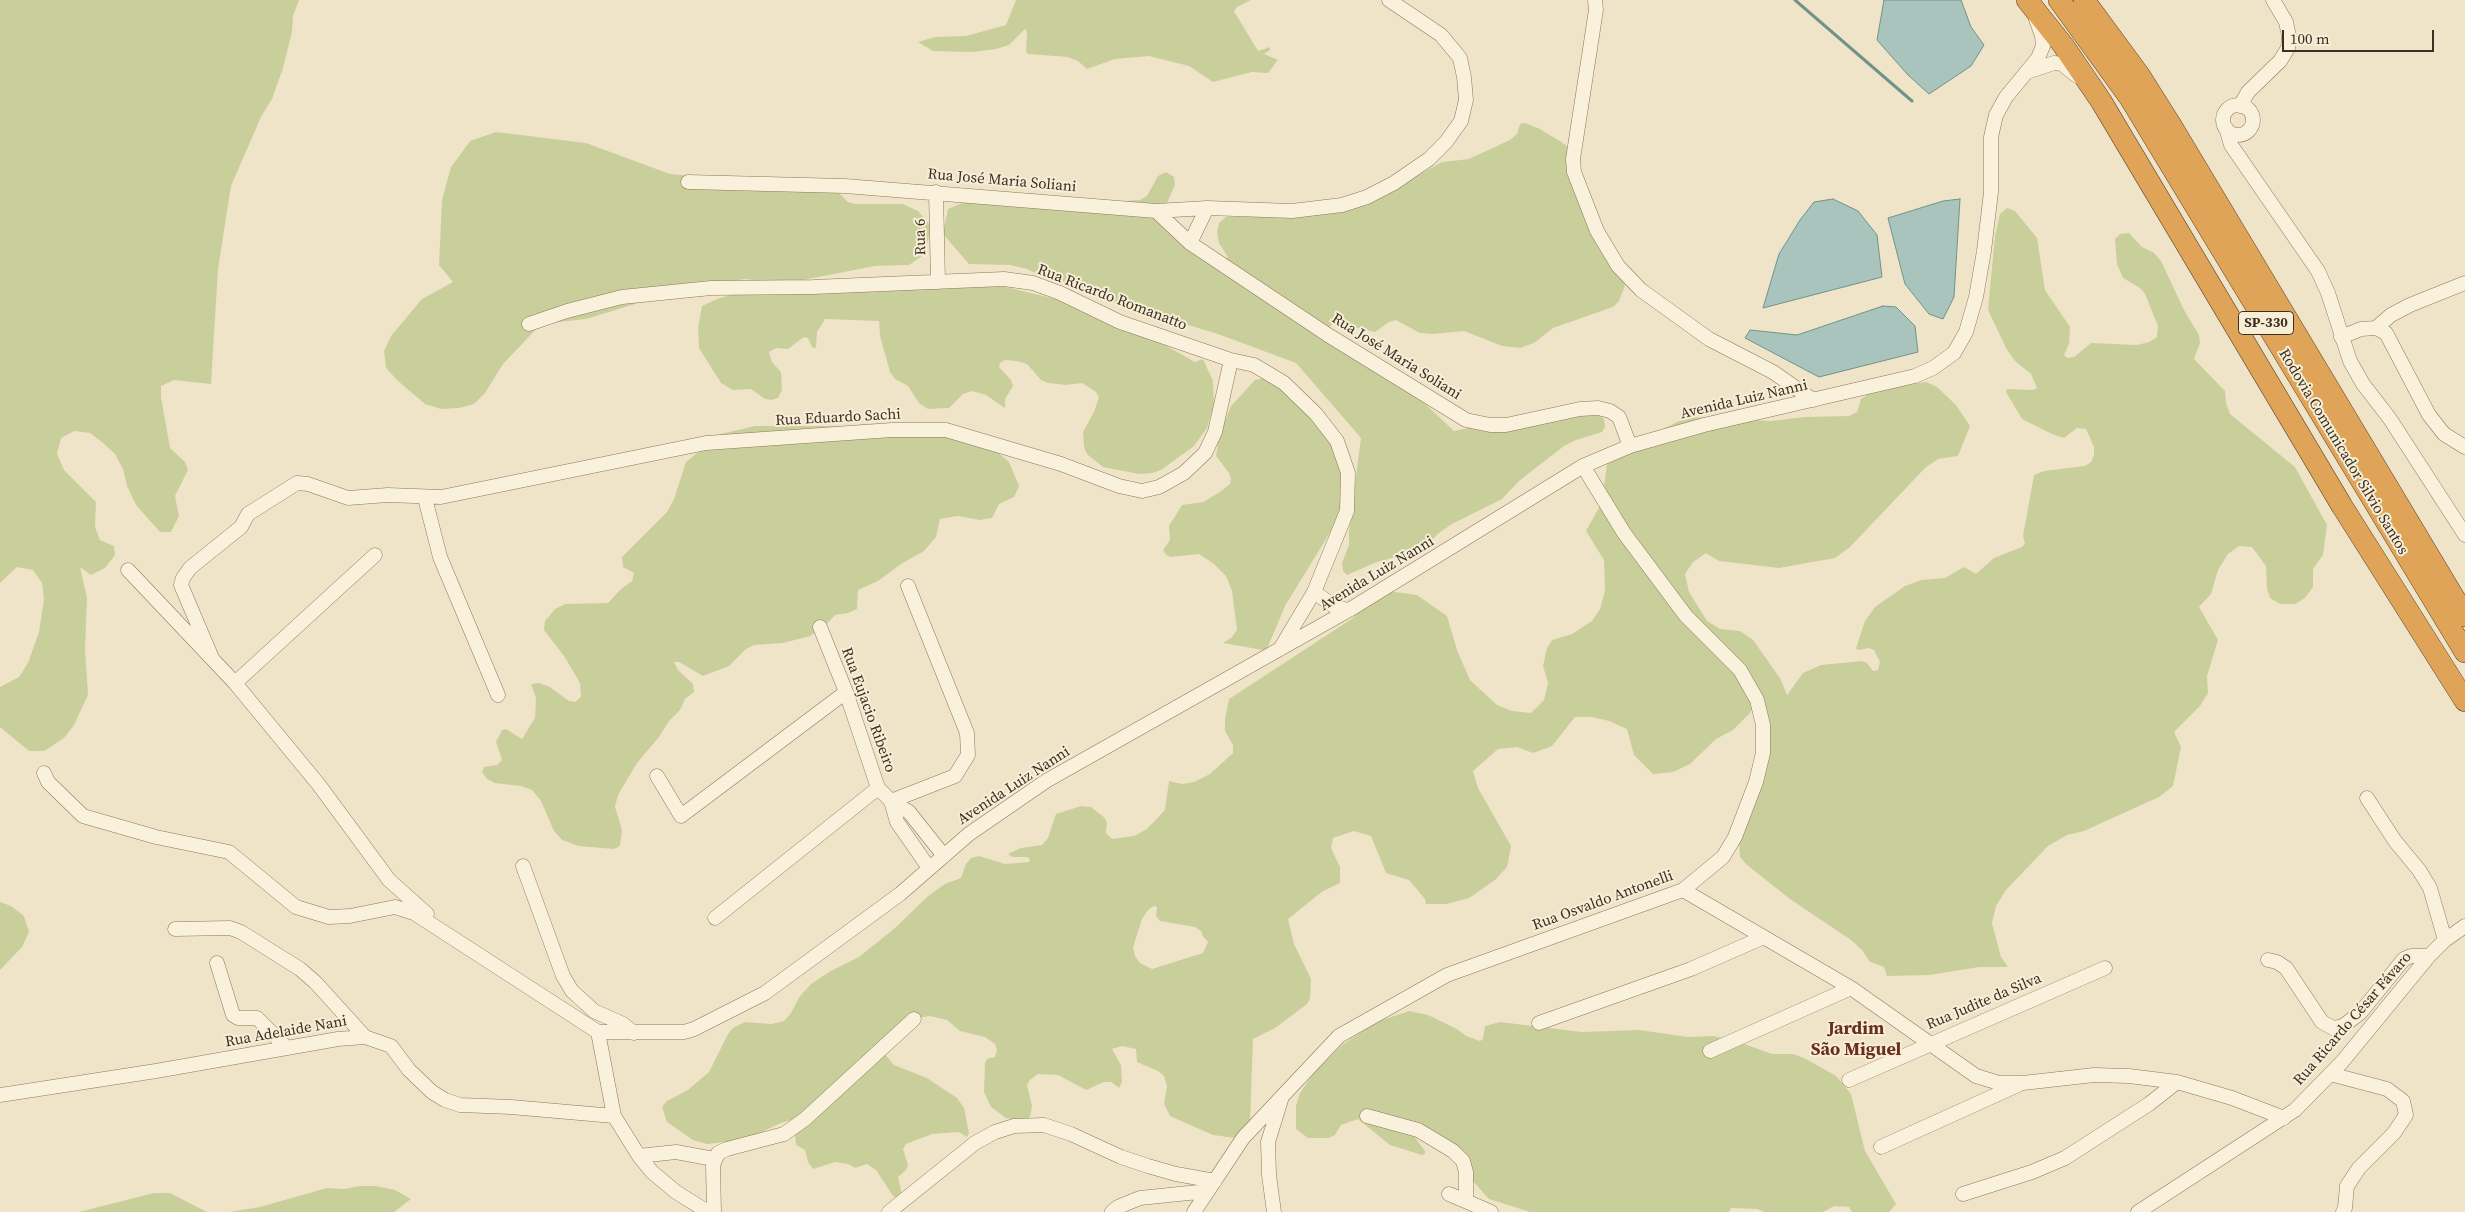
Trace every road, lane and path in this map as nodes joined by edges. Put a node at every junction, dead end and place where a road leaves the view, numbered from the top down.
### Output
1 (1389, 0) edge
2 (1595, 0) edge
3 (2027, 0) edge
4 (2060, 0) edge
5 (2084, 0) edge
6 (2274, 0) edge
7 (2026, 73) junction
8 (2101, 101) junction
9 (2240, 106) junction
10 (2226, 128) junction
11 (2248, 132) junction
12 (2243, 160) junction
13 (688, 182) dead end
14 (936, 192) junction
15 (1207, 208) junction
16 (1156, 211) junction
17 (1190, 242) junction
18 (938, 282) junction
19 (2465, 283) edge
20 (529, 324) dead end
21 (2376, 328) junction
22 (2341, 337) junction
23 (1231, 360) junction
24 (1813, 400) junction
25 (1630, 446) junction
26 (2465, 447) edge
27 (1583, 466) junction
28 (425, 498) junction
29 (2465, 536) edge
30 (375, 555) dead end
31 (128, 570) dead end
32 (908, 586) dead end
33 (1314, 592) junction
34 (1349, 610) junction
35 (1302, 611) junction
36 (2465, 616) edge
37 (820, 627) dead end
38 (1317, 629) junction
39 (1279, 650) junction
40 (2465, 652) edge
41 (212, 658) junction
42 (235, 683) junction
43 (846, 692) junction
44 (498, 695) dead end
45 (2465, 702) edge
46 (44, 773) dead end
47 (657, 776) dead end
48 (878, 788) junction
49 (2367, 798) dead end
50 (891, 801) junction
51 (944, 856) junction
52 (523, 866) dead end
53 (929, 868) junction
54 (1683, 890) junction
55 (715, 918) dead end
56 (2465, 926) edge
57 (175, 929) dead end
58 (442, 932) junction
59 (1764, 938) junction
60 (2444, 940) junction
61 (2429, 956) junction
62 (2268, 960) dead end
63 (217, 963) dead end
64 (2105, 968) dead end
65 (1851, 988) junction
66 (914, 1019) dead end
67 (1539, 1024) dead end
68 (598, 1032) junction
69 (634, 1033) junction
70 (365, 1037) junction
71 (1931, 1043) junction
72 (287, 1048) junction
73 (1710, 1051) dead end
74 (2330, 1074) junction
75 (1849, 1080) dead end
76 (2177, 1082) junction
77 (2023, 1083) junction
78 (0, 1095) edge
79 (1282, 1097) junction
80 (614, 1116) junction
81 (1367, 1116) dead end
82 (2284, 1118) junction
83 (1243, 1138) junction
84 (1268, 1142) junction
85 (1881, 1147) dead end
86 (639, 1156) junction
87 (714, 1159) junction
88 (1211, 1186) junction
89 (1449, 1194) dead end
90 (1963, 1194) dead end
91 (1466, 1201) junction
92 (708, 1212) edge
93 (714, 1212) edge
94 (889, 1212) edge
95 (1112, 1212) edge
96 (1194, 1212) edge
97 (1274, 1212) edge
98 (1491, 1212) edge
99 (2138, 1212) edge
100 (2343, 1212) edge

1 - 15 street, Rua José Maria Soliani
2 - 24 street
3 - 7 street, Avenida Luiz Nanni
3 - 8 highway
4 - 40 highway, Rodovia Comunicador Silvio Santos / SP-330
5 - 36 highway, Rodovia Comunicador Silvio Santos / SP-330
6 - 9 street
7 - 8 street
7 - 24 street, Avenida Luiz Nanni
8 - 45 highway
9 - 10 street
9 - 11 street
10 - 11 street
10 - 12 street
11 - 12 street
12 - 22 street
13 - 14 street, Rua José Maria Soliani
14 - 16 street, Rua José Maria Soliani
14 - 18 street, Rua 6
15 - 16 street, Rua José Maria Soliani
15 - 17 street
16 - 17 street, Rua José Maria Soliani
17 - 25 street, Rua José Maria Soliani
18 - 20 street, Rua Ricardo Romanatto
18 - 23 street, Rua Ricardo Romanatto
19 - 21 street
21 - 22 street
21 - 26 street
22 - 29 street
23 - 28 street, Rua Eduardo Sachi
23 - 33 street, Rua Ricardo Romanatto
24 - 25 street, Avenida Luiz Nanni
25 - 27 street, Avenida Luiz Nanni
27 - 34 street, Avenida Luiz Nanni
27 - 54 street, Rua Osvaldo Antonelli
28 - 41 street, Rua Eduardo Sachi
28 - 44 street
30 - 42 street
31 - 41 street
32 - 50 street
33 - 34 street
33 - 35 street, Rua Ricardo Romanatto
34 - 38 street, Avenida Luiz Nanni
35 - 38 street
35 - 39 street, Rua Ricardo Romanatto
37 - 43 street, Rua Eujacio Ribeiro
38 - 39 street, Avenida Luiz Nanni
39 - 51 street, Avenida Luiz Nanni
41 - 42 street
42 - 58 street
43 - 47 street
43 - 48 street, Rua Eujacio Ribeiro
46 - 58 street
48 - 50 street, Rua Eujacio Ribeiro
48 - 55 street
49 - 60 street
50 - 51 street, Rua Eujacio Ribeiro
50 - 53 street, Rua Eujacio Ribeiro
51 - 53 street, Avenida Luiz Nanni
52 - 69 street
53 - 69 street, Avenida Luiz Nanni
54 - 59 street
54 - 79 street, Rua Osvaldo Antonelli
56 - 60 street, Rua Ricardo César Fávaro
57 - 70 street
58 - 68 street
59 - 65 street
59 - 67 street
60 - 61 street, Rua Ricardo César Fávaro
61 - 62 street
61 - 74 street, Rua Ricardo César Fávaro
63 - 72 street
64 - 71 street, Rua Judite da Silva
65 - 71 street
65 - 73 street
66 - 87 street
68 - 69 street, Avenida Luiz Nanni
68 - 80 street
70 - 72 street, Rua Adelaide Nani
70 - 80 street, Rua Adelaide Nani
71 - 75 street, Rua Judite da Silva
71 - 77 street
72 - 78 street, Rua Adelaide Nani
74 - 82 street, Rua Ricardo César Fávaro
74 - 100 street
76 - 77 street
76 - 82 street
76 - 90 street
77 - 85 street
79 - 83 street, Rua Osvaldo Antonelli
79 - 84 street
80 - 86 street
81 - 91 street
82 - 99 street, Rua Ricardo César Fávaro
83 - 84 street
83 - 88 street, Rua Osvaldo Antonelli
84 - 97 street
86 - 87 street
86 - 92 street
87 - 93 street
88 - 94 street
88 - 95 street
88 - 96 street, Rua Osvaldo Antonelli
89 - 91 street
91 - 98 street

